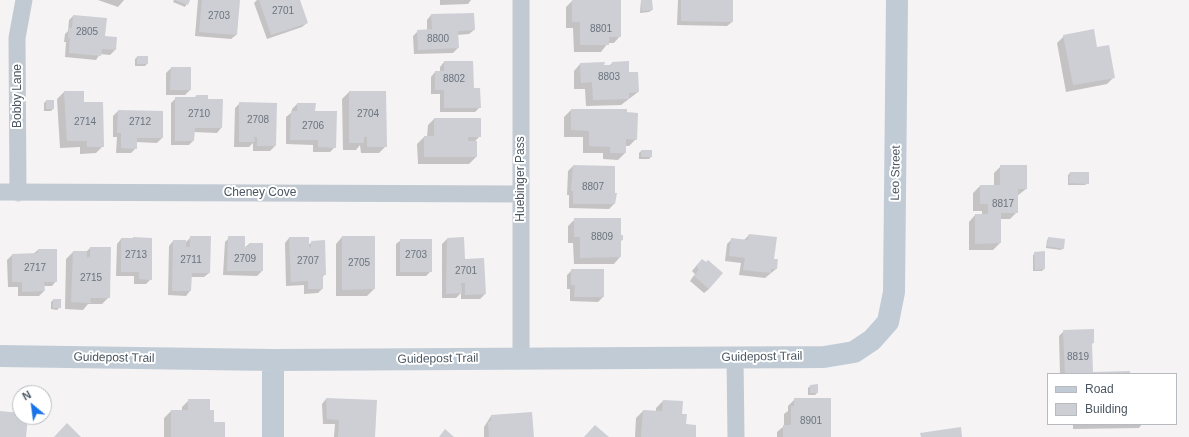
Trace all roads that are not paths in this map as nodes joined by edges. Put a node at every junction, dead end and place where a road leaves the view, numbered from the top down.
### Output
1 (24, 0) edge
2 (521, 0) edge
3 (897, 0) edge
4 (0, 192) edge
5 (18, 193) junction
6 (521, 194) junction
7 (872, 340) joint
8 (0, 356) edge
9 (521, 358) junction
10 (734, 358) junction
11 (273, 360) junction
12 (273, 437) edge
13 (736, 437) edge

1 - 5 street, Bobby Lane
2 - 6 street, Huebinger Pass
3 - 7 street, Leo Street
4 - 5 street, Cheney Cove
5 - 6 street, Cheney Cove
6 - 9 street, Huebinger Pass
7 - 10 street, Guidepost Trail
8 - 11 street, Guidepost Trail
9 - 10 street, Guidepost Trail
9 - 11 street, Guidepost Trail
10 - 13 street
11 - 12 street

